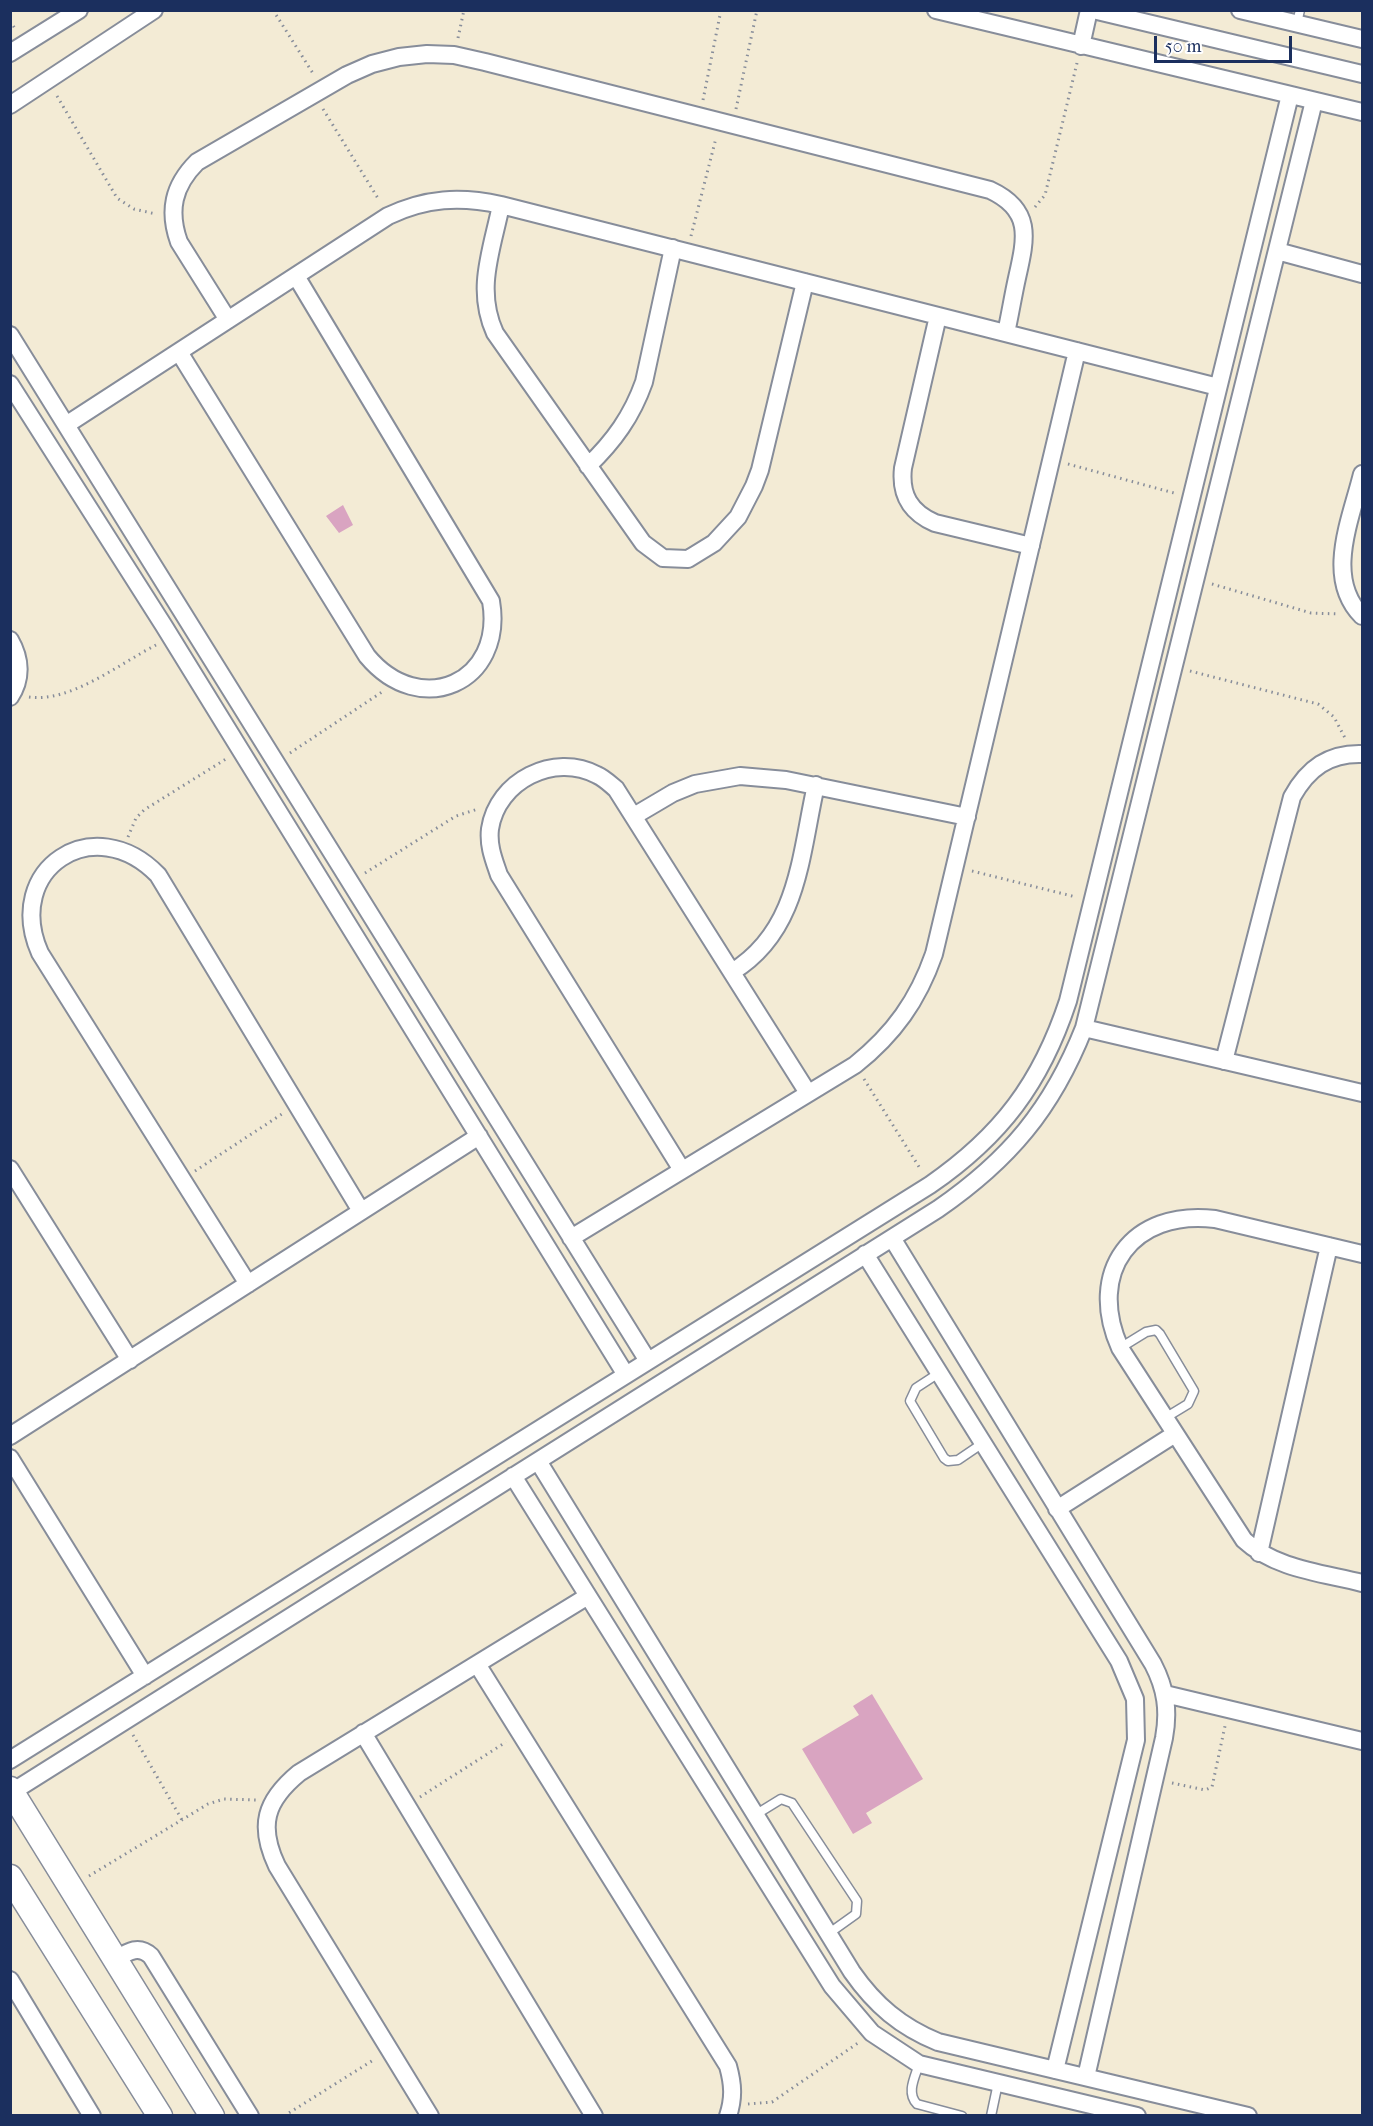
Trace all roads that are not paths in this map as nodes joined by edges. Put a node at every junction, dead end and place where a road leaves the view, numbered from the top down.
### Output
1 (79, 10) edge
2 (154, 10) edge
3 (936, 10) edge
4 (1091, 10) edge
5 (1240, 10) edge
6 (1298, 17) edge
7 (1362, 39) edge
8 (1082, 46) junction
9 (10, 53) edge
10 (1362, 74) edge
11 (1290, 95) junction
12 (1314, 100) junction
13 (10, 105) edge
14 (1362, 112) edge
15 (501, 204) junction
16 (680, 250) junction
17 (1277, 251) junction
18 (1362, 274) edge
19 (296, 276) junction
20 (805, 282) junction
21 (938, 316) junction
22 (228, 320) junction
23 (1006, 333) junction
24 (10, 335) edge
25 (1077, 351) junction
26 (179, 352) junction
27 (10, 384) edge
28 (1218, 387) junction
29 (66, 425) junction
30 (588, 466) junction
31 (1362, 474) edge
32 (1031, 546) junction
33 (1359, 613) edge
34 (184, 614) junction
35 (167, 631) junction
36 (10, 640) edge
37 (12, 696) edge
38 (1355, 754) edge
39 (816, 786) junction
40 (634, 816) junction
41 (967, 817) junction
42 (370, 914) junction
43 (350, 927) junction
44 (732, 972) junction
45 (1084, 1028) junction
46 (1224, 1061) junction
47 (1362, 1092) edge
48 (808, 1093) junction
49 (479, 1136) junction
50 (10, 1169) edge
51 (682, 1170) junction
52 (361, 1211) junction
53 (572, 1238) junction
54 (892, 1238) junction
55 (1329, 1246) junction
56 (865, 1254) junction
57 (1362, 1254) edge
58 (248, 1284) junction
59 (1120, 1348) junction
60 (130, 1360) junction
61 (648, 1361) junction
62 (939, 1373) junction
63 (626, 1375) junction
64 (1165, 1418) junction
65 (1175, 1434) junction
66 (10, 1436) edge
67 (983, 1443) junction
68 (10, 1458) edge
69 (538, 1461) junction
70 (513, 1476) junction
71 (1057, 1509) junction
72 (1259, 1553) junction
73 (1362, 1583) edge
74 (588, 1596) junction
75 (477, 1664) junction
76 (145, 1676) junction
77 (1165, 1694) junction
78 (363, 1733) junction
79 (1362, 1741) edge
80 (10, 1760) edge
81 (11, 1791) edge
82 (755, 1815) junction
83 (10, 1877) edge
84 (828, 1934) junction
85 (116, 1959) junction
86 (10, 1980) edge
87 (919, 2064) junction
88 (1055, 2070) junction
89 (1086, 2077) junction
90 (998, 2083) junction
91 (92, 2115) edge
92 (160, 2115) edge
93 (212, 2115) edge
94 (250, 2115) edge
95 (430, 2115) edge
96 (594, 2115) edge
97 (728, 2115) edge
98 (962, 2115) edge
99 (991, 2115) edge
100 (1137, 2115) edge
101 (1248, 2115) edge

1 - 9 street
2 - 13 street
3 - 8 street
4 - 8 street
4 - 10 street
5 - 6 street
6 - 7 street
8 - 11 street
11 - 12 street
11 - 28 street
12 - 14 street
12 - 17 street
15 - 16 street
15 - 19 street
15 - 30 street
16 - 20 street
16 - 30 street
17 - 18 street
17 - 45 street
19 - 22 street
19 - 26 street
20 - 21 street
20 - 30 street
21 - 23 street
21 - 32 street
22 - 23 street
22 - 26 street
23 - 25 street
24 - 29 street
25 - 28 street
25 - 32 street
26 - 29 street
27 - 35 street
28 - 61 street
29 - 34 street
31 - 33 street
32 - 41 street
34 - 35 street
34 - 42 street
35 - 43 street
36 - 37 street
38 - 46 street
39 - 40 street
39 - 41 street
39 - 44 street
40 - 44 street
40 - 51 street
41 - 48 street
42 - 43 street
42 - 53 street
43 - 49 street
44 - 48 street
45 - 46 street
45 - 54 street
46 - 47 street
48 - 51 street
49 - 52 street
49 - 63 street
50 - 60 street
51 - 53 street
52 - 58 street
52 - 58 street
53 - 61 street
54 - 56 street
54 - 71 street
55 - 57 street
55 - 59 street
55 - 72 street
56 - 62 street
56 - 69 street
58 - 60 street
59 - 64 street
59 - 64 lane
60 - 66 street
61 - 63 street
62 - 67 street
62 - 67 lane
63 - 76 street
64 - 65 street
65 - 71 street
65 - 72 street
67 - 88 street
68 - 76 street
69 - 70 street
69 - 82 street
70 - 74 street
70 - 81 street
71 - 77 street
72 - 73 street
74 - 75 street
74 - 87 street
75 - 78 street
75 - 97 street
76 - 80 street
77 - 79 street
77 - 89 street
78 - 95 street
78 - 96 street
81 - 85 street
82 - 84 street
82 - 84 lane
83 - 92 street
84 - 88 street
85 - 93 street
85 - 94 street
86 - 91 street
87 - 90 street
87 - 98 lane
88 - 89 street
89 - 101 street
90 - 99 lane
90 - 100 street

